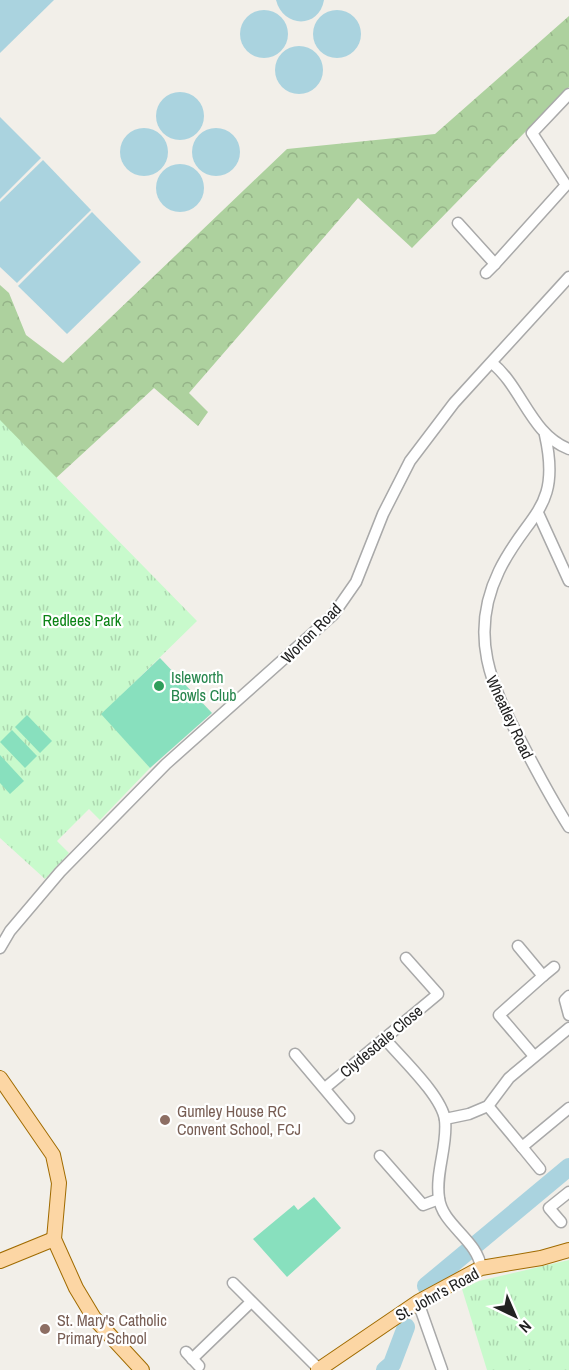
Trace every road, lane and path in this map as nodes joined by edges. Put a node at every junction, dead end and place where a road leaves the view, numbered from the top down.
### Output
1 (569, 94) edge
2 (458, 223) dead end
3 (495, 264) junction
4 (486, 273) dead end
5 (569, 277) edge
6 (492, 363) junction
7 (545, 435) junction
8 (569, 449) edge
9 (538, 513) junction
10 (569, 581) edge
11 (569, 827) edge
12 (518, 946) dead end
13 (0, 948) edge
14 (406, 958) dead end
15 (554, 967) dead end
16 (543, 976) junction
17 (448, 986) dead end
18 (438, 994) junction
19 (569, 996) edge
20 (569, 1015) edge
21 (569, 1028) edge
22 (385, 1039) junction
23 (295, 1054) dead end
24 (534, 1056) junction
25 (0, 1078) edge
26 (325, 1088) junction
27 (488, 1106) junction
28 (567, 1114) edge
29 (349, 1118) dead end
30 (445, 1119) junction
31 (522, 1147) junction
32 (380, 1156) dead end
33 (540, 1169) dead end
34 (569, 1192) edge
35 (439, 1199) junction
36 (561, 1222) dead end
37 (54, 1239) junction
38 (569, 1250) edge
39 (0, 1261) edge
40 (481, 1262) junction
41 (233, 1283) dead end
42 (251, 1302) junction
43 (418, 1302) junction
44 (193, 1359) dead end
45 (319, 1369) edge
46 (142, 1370) edge
47 (442, 1370) edge

1 - 3 street
2 - 3 street
3 - 4 street
5 - 6 street, Worton Road
6 - 7 street
6 - 13 street, Worton Road
7 - 8 street
7 - 9 street, Wheatley Road
9 - 10 street
9 - 11 street, Wheatley Road
12 - 16 street
14 - 18 street, Clydesdale Close
15 - 16 street
16 - 24 street
17 - 18 street, Clydesdale Close
18 - 22 street, Clydesdale Close
19 - 20 street
21 - 24 street
22 - 26 street, Clydesdale Close
22 - 30 street
23 - 26 street, Clydesdale Close
24 - 27 street
25 - 37 main road
26 - 29 street, Clydesdale Close
27 - 30 street
27 - 31 street
28 - 31 street
30 - 35 street
31 - 33 street
32 - 35 street
34 - 36 street
35 - 40 street
37 - 39 main road
37 - 46 main road
38 - 40 main road, St. John's Road
40 - 43 main road, St. John's Road
41 - 42 street
42 - 44 street
42 - 45 street
43 - 45 main road, St. John's Road
43 - 47 street

